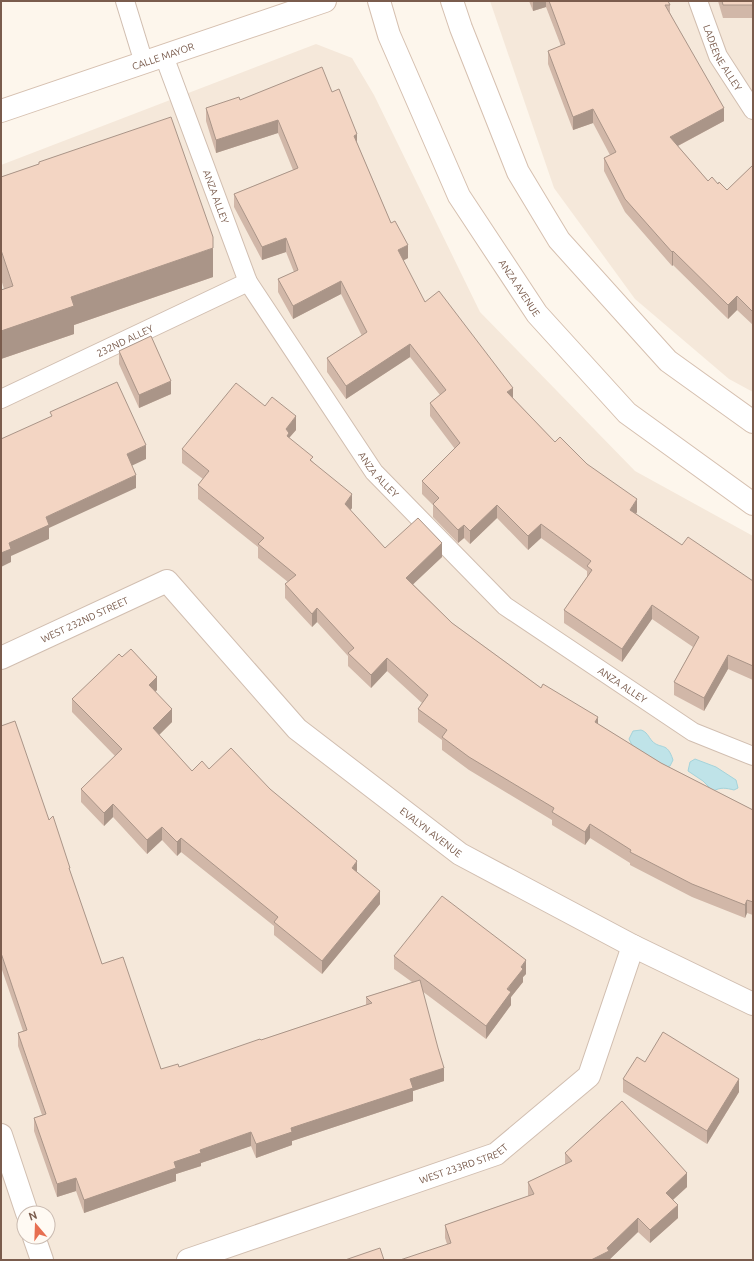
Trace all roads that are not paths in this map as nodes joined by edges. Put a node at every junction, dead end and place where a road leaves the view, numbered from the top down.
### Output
1 (125, 1) edge
2 (324, 1) edge
3 (379, 1) edge
4 (452, 1) edge
5 (698, 1) edge
6 (164, 56) junction
7 (144, 63) junction
8 (753, 110) edge
9 (1, 111) edge
10 (248, 282) junction
11 (1, 399) edge
12 (753, 422) edge
13 (753, 504) edge
14 (168, 581) joint
15 (1, 658) edge
16 (753, 756) edge
17 (633, 946) junction
18 (753, 1004) edge
19 (1, 1135) edge
20 (23, 1205) edge
21 (37, 1245) edge
22 (42, 1260) edge
23 (188, 1260) edge

1 - 7 lane
2 - 6 street, CALLE MAYOR
3 - 13 street, ANZA AVENUE
4 - 12 street
5 - 8 lane, LADEENE ALLEY
6 - 7 street, CALLE MAYOR
6 - 10 lane, ANZA ALLEY
7 - 9 street, CALLE MAYOR
10 - 11 lane, 232ND ALLEY
10 - 16 lane, ANZA ALLEY
14 - 15 street, WEST 232ND STREET
14 - 17 street, EVALYN AVENUE
17 - 18 street, EVALYN AVENUE
17 - 23 street, WEST 233RD STREET
19 - 20 street
21 - 22 street

